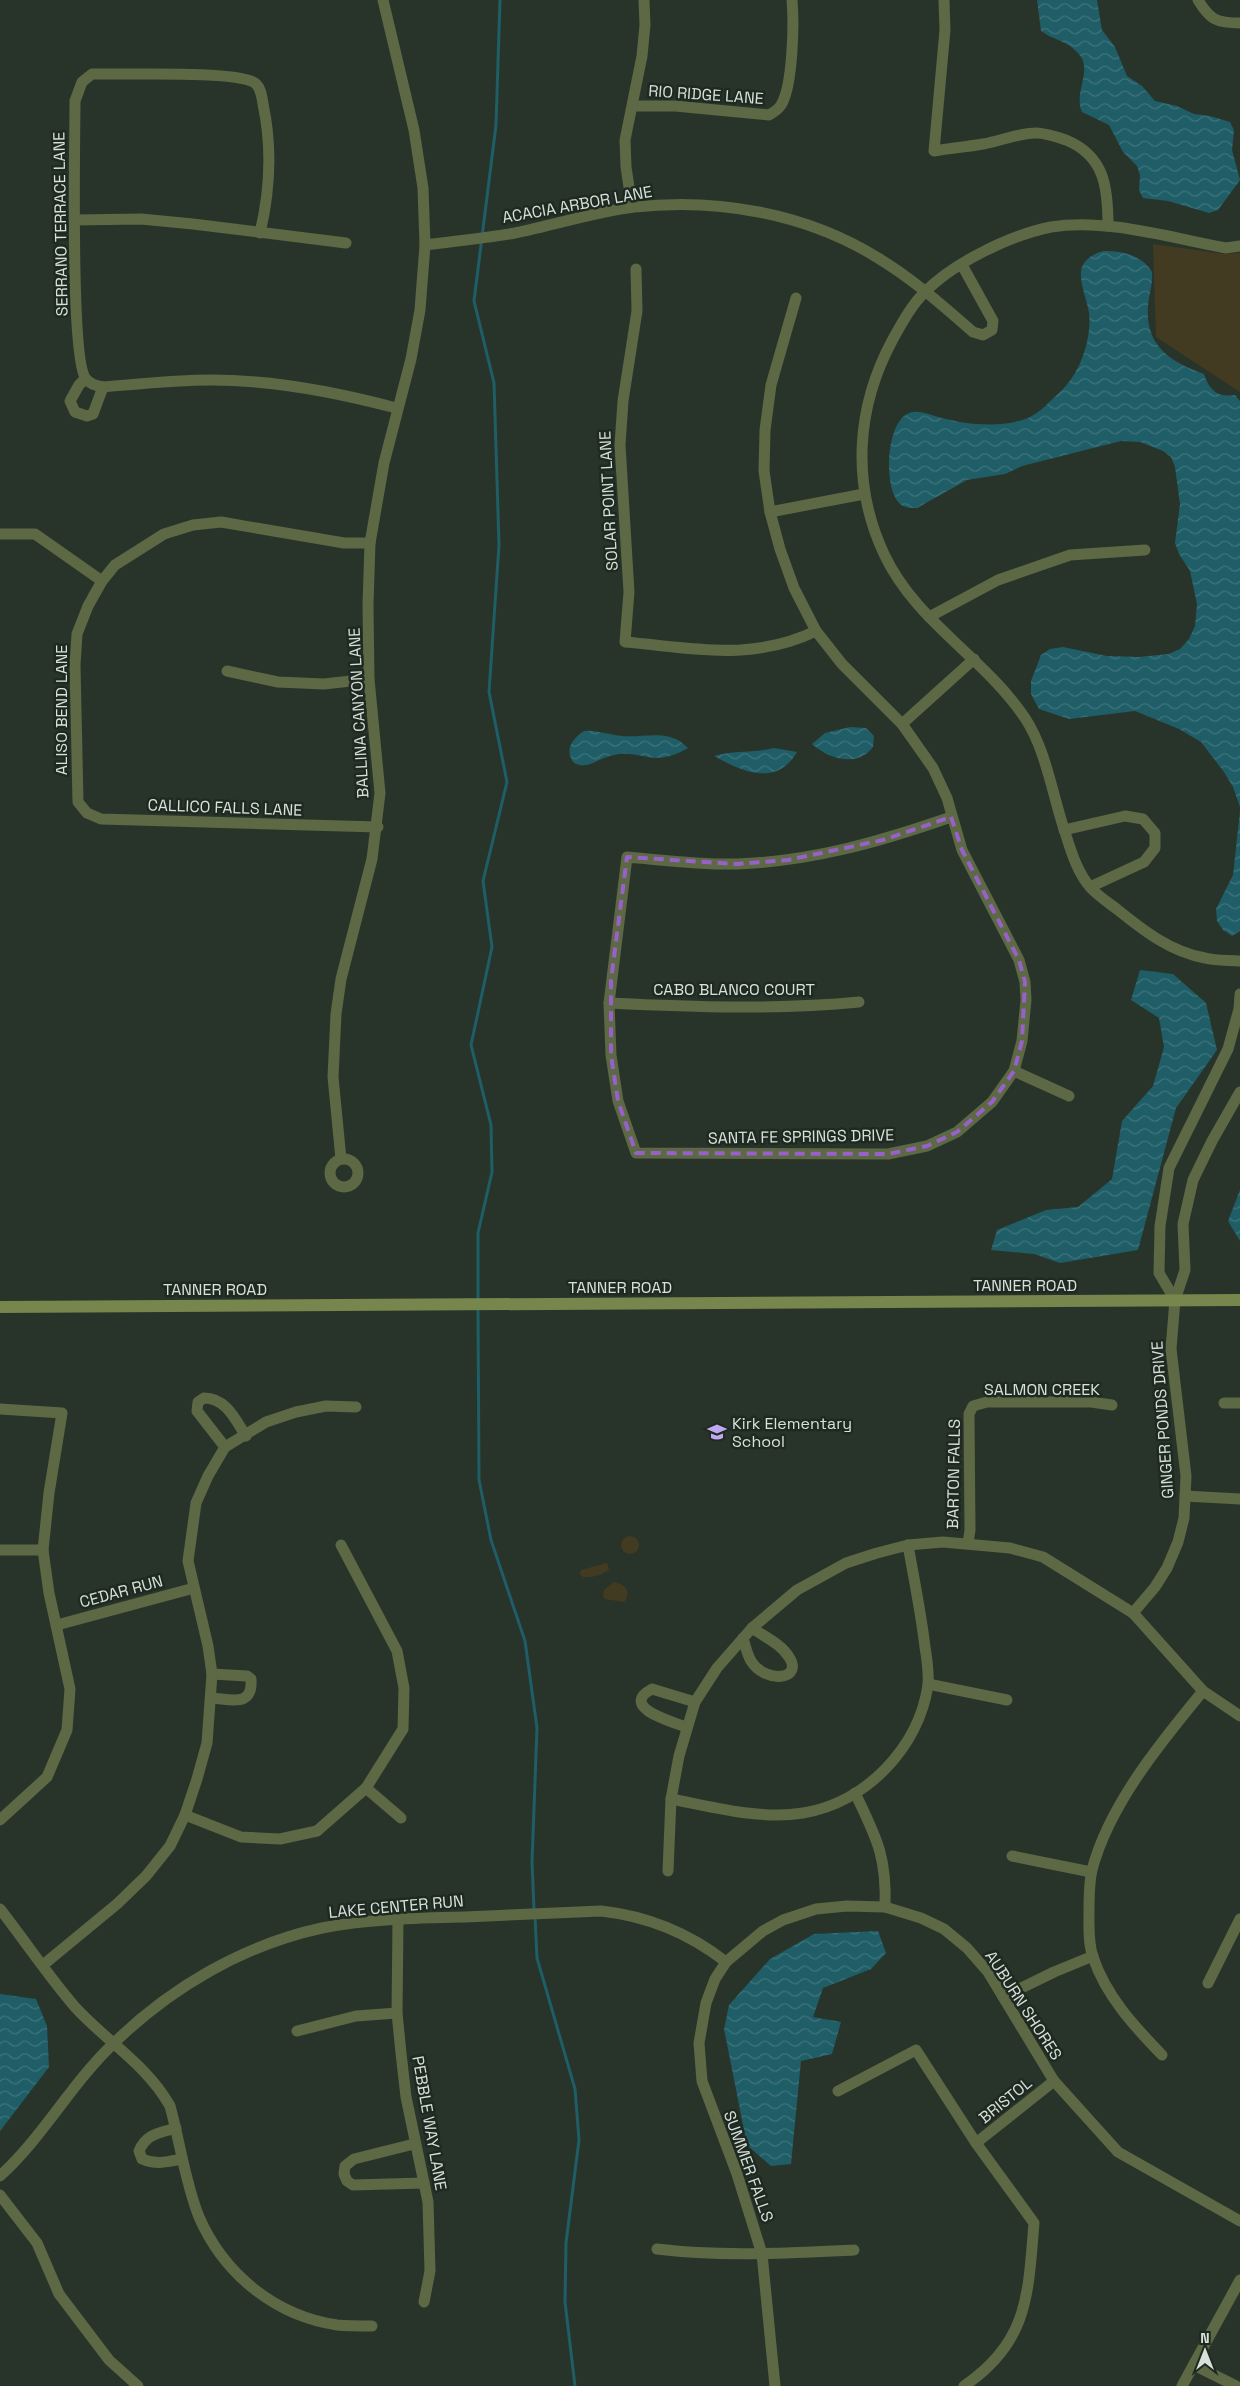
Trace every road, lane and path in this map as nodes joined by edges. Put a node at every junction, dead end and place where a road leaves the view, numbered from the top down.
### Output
1 (383, 0) edge
2 (644, 0) edge
3 (792, 0) edge
4 (944, 0) edge
5 (1198, 0) edge
6 (1240, 23) edge
7 (633, 106) junction
8 (632, 207) junction
9 (75, 220) junction
10 (1108, 226) junction
11 (260, 233) junction
12 (346, 243) dead end
13 (425, 245) junction
14 (1240, 246) edge
15 (962, 265) junction
16 (636, 269) dead end
17 (926, 291) junction
18 (796, 298) dead end
19 (94, 384) junction
20 (396, 408) junction
21 (864, 494) junction
22 (770, 512) junction
23 (0, 534) edge
24 (370, 543) junction
25 (1145, 550) dead end
26 (102, 581) junction
27 (929, 617) junction
28 (816, 631) junction
29 (974, 659) junction
30 (227, 671) dead end
31 (369, 679) junction
32 (902, 724) junction
33 (78, 802) joint
34 (951, 816) junction
35 (378, 827) junction
36 (1064, 830) junction
37 (1090, 887) junction
38 (1240, 961) edge
39 (1240, 994) edge
40 (859, 1002) dead end
41 (609, 1003) junction
42 (1014, 1071) junction
43 (1240, 1092) edge
44 (1070, 1096) dead end
45 (341, 1159) dead end
46 (1175, 1300) junction
47 (1240, 1300) edge
48 (0, 1307) edge
49 (1224, 1403) dead end
50 (1240, 1403) edge
51 (1112, 1405) dead end
52 (356, 1406) dead end
53 (973, 1406) joint
54 (0, 1409) edge
55 (246, 1436) junction
56 (225, 1447) junction
57 (1185, 1496) junction
58 (1240, 1499) edge
59 (968, 1543) junction
60 (341, 1545) dead end
61 (908, 1546) junction
62 (0, 1550) edge
63 (43, 1550) junction
64 (194, 1588) junction
65 (1133, 1613) junction
66 (57, 1625) junction
67 (752, 1628) junction
68 (743, 1638) junction
69 (212, 1674) junction
70 (928, 1684) junction
71 (1203, 1691) junction
72 (211, 1698) junction
73 (1007, 1700) dead end
74 (695, 1702) junction
75 (1240, 1716) edge
76 (686, 1727) junction
77 (366, 1788) junction
78 (855, 1793) junction
79 (672, 1799) junction
80 (184, 1815) junction
81 (401, 1818) dead end
82 (0, 1820) edge
83 (1012, 1856) dead end
84 (668, 1871) dead end
85 (1092, 1872) junction
86 (885, 1907) junction
87 (0, 1909) edge
88 (1240, 1918) edge
89 (398, 1919) junction
90 (1093, 1956) junction
91 (726, 1962) junction
92 (43, 1965) junction
93 (1208, 1982) dead end
94 (1003, 1998) junction
95 (397, 2013) junction
96 (297, 2031) dead end
97 (113, 2044) junction
98 (1162, 2055) dead end
99 (1054, 2082) junction
100 (838, 2091) dead end
101 (176, 2128) junction
102 (976, 2143) junction
103 (414, 2144) junction
104 (182, 2159) junction
105 (0, 2176) edge
106 (424, 2183) junction
107 (0, 2195) edge
108 (1240, 2221) edge
109 (657, 2249) dead end
110 (854, 2250) dead end
111 (762, 2254) junction
112 (1240, 2280) edge
113 (424, 2302) dead end
114 (372, 2326) dead end
115 (1194, 2365) junction
116 (138, 2386) edge
117 (775, 2386) edge
118 (964, 2386) edge
119 (1182, 2386) edge
120 (1236, 2386) edge

1 - 13 street, BALLINA CANYON LANE
2 - 7 street
3 - 7 street, RIO RIDGE LANE
4 - 10 street
5 - 6 street
7 - 8 street
8 - 13 street, ACACIA ARBOR LANE
8 - 17 street, ACACIA ARBOR LANE
9 - 11 street
9 - 11 street, SERRANO TERRACE LANE
9 - 19 street, SERRANO TERRACE LANE
10 - 14 street
10 - 15 street
11 - 12 street
13 - 20 street, BALLINA CANYON LANE
15 - 17 street
15 - 17 street, ACACIA ARBOR LANE
16 - 28 street, SOLAR POINT LANE
17 - 21 street
18 - 22 street, SANTA FE SPRINGS DRIVE
19 - 19 street
19 - 20 street
20 - 24 street, BALLINA CANYON LANE
21 - 22 street
21 - 27 street
22 - 28 street, SANTA FE SPRINGS DRIVE
23 - 26 street
24 - 26 street, ALISO BEND LANE
24 - 31 street, BALLINA CANYON LANE
25 - 27 street
26 - 33 street, ALISO BEND LANE
27 - 29 street
28 - 32 street, SANTA FE SPRINGS DRIVE
29 - 32 street
29 - 36 street
30 - 31 street
31 - 35 street, BALLINA CANYON LANE
32 - 34 street, SANTA FE SPRINGS DRIVE
33 - 35 street, CALLICO FALLS LANE
34 - 41 street
34 - 42 street, SANTA FE SPRINGS DRIVE
35 - 45 street, BALLINA CANYON LANE
36 - 37 street
36 - 37 street
37 - 38 street
39 - 46 street
40 - 41 street, CABO BLANCO COURT
41 - 42 street, SANTA FE SPRINGS DRIVE
42 - 44 street
43 - 46 street, GINGER PONDS DRIVE
46 - 47 main road, TANNER ROAD
46 - 48 main road, TANNER ROAD
46 - 57 street, GINGER PONDS DRIVE
49 - 50 street
51 - 53 street, SALMON CREEK
52 - 55 street
53 - 59 street, BARTON FALLS
54 - 63 street
55 - 56 street
55 - 56 street
56 - 64 street
57 - 58 street
57 - 65 street, GINGER PONDS DRIVE
59 - 61 street
59 - 65 street
60 - 77 street
61 - 67 street
61 - 70 street
62 - 63 street
63 - 66 street
64 - 66 street, CEDAR RUN
64 - 69 street
65 - 71 street
66 - 82 street
67 - 68 street
67 - 68 street
68 - 74 street
69 - 72 street
69 - 72 street
70 - 73 street
70 - 78 street
71 - 75 street
71 - 85 street
72 - 80 street
74 - 76 street
74 - 76 street
76 - 79 street
77 - 80 street
77 - 81 street
78 - 79 street
78 - 86 street
79 - 84 street
80 - 92 street
83 - 85 street
85 - 90 street
86 - 91 street, AUBURN SHORES
86 - 94 street, AUBURN SHORES
87 - 92 street
88 - 93 street
89 - 91 street, LAKE CENTER RUN
89 - 95 street, PEBBLE WAY LANE
89 - 97 street, LAKE CENTER RUN
90 - 94 street
90 - 98 street
91 - 111 street, SUMMER FALLS
92 - 97 street
94 - 99 street, AUBURN SHORES
95 - 96 street
95 - 103 street, PEBBLE WAY LANE
97 - 101 street
97 - 105 street, LAKE CENTER RUN
99 - 102 street, BRISTOL
99 - 108 street, AUBURN SHORES
100 - 102 street
101 - 104 street
101 - 104 street
102 - 118 street
103 - 106 street, PEBBLE WAY LANE
103 - 106 street
104 - 114 street
106 - 113 street, PEBBLE WAY LANE
107 - 116 street
109 - 111 street
110 - 111 street
111 - 117 street, SUMMER FALLS
112 - 115 street
115 - 119 street
115 - 120 street

